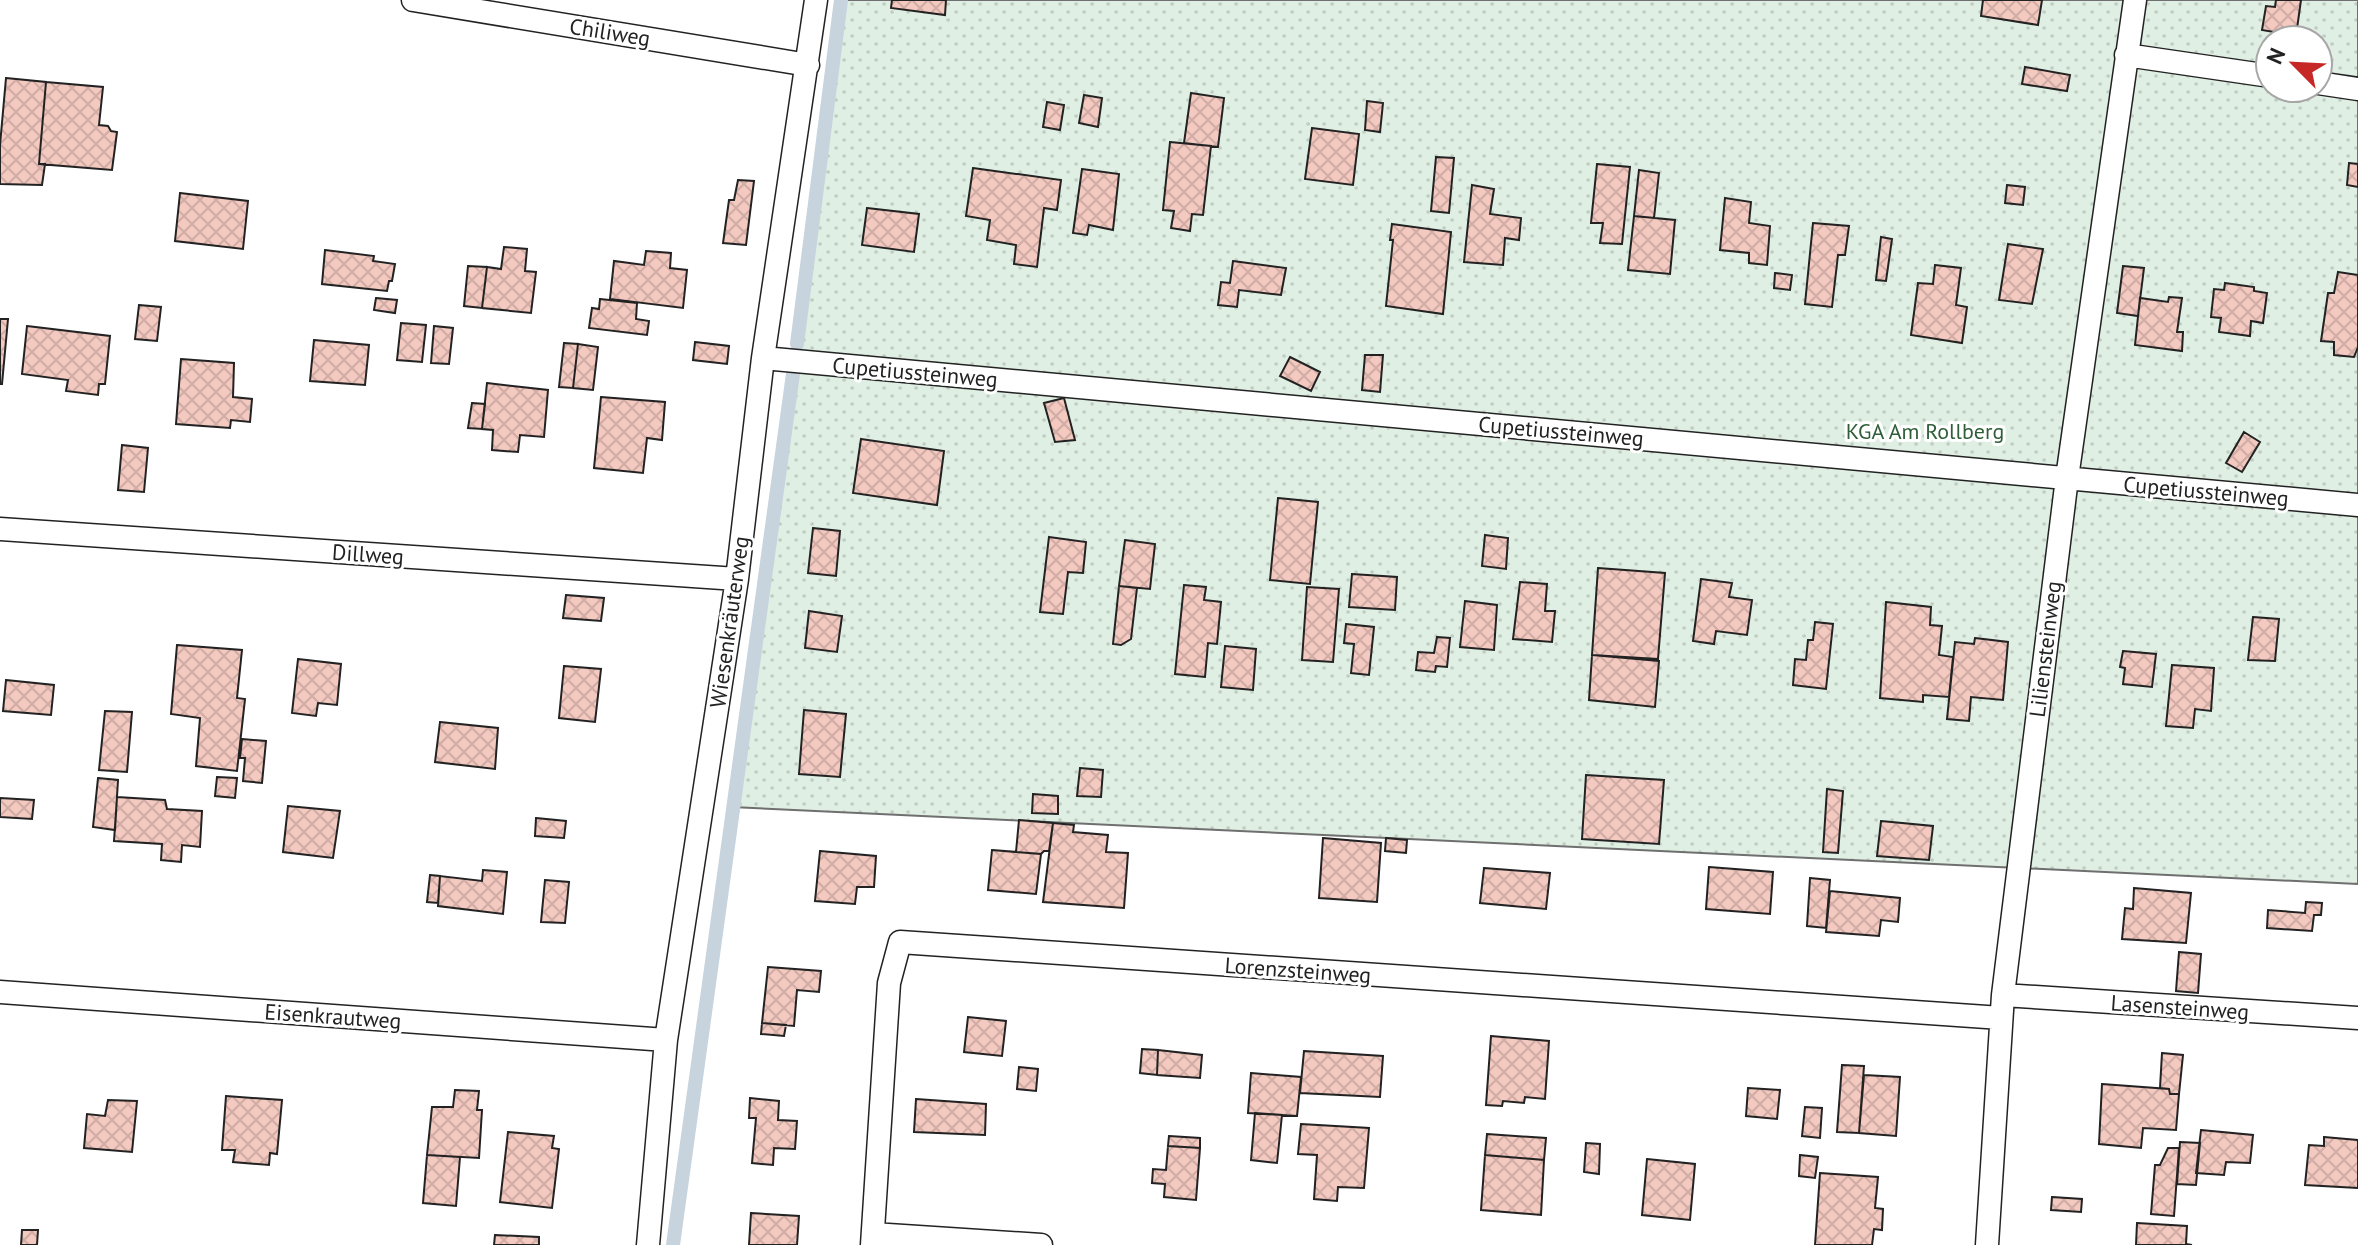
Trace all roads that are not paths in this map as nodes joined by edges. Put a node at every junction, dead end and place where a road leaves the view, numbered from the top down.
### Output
1 (413, 0) edge
2 (816, 0) edge
3 (2135, 0) edge
4 (2126, 55) junction
5 (808, 65) junction
6 (2254, 74) edge
7 (2334, 85) edge
8 (2358, 89) edge
9 (763, 358) junction
10 (2067, 478) junction
11 (2358, 505) edge
12 (0, 529) edge
13 (737, 579) junction
14 (0, 992) edge
15 (2002, 1006) junction
16 (2358, 1018) edge
17 (666, 1040) junction
18 (873, 1240) edge
19 (648, 1245) edge
20 (1041, 1245) edge
21 (1987, 1245) edge

1 - 5 lane, Chiliweg
2 - 5 lane, Wiesenkräuterweg
3 - 4 lane, Liliensteinweg
4 - 6 lane
4 - 10 lane, Liliensteinweg
5 - 9 lane, Wiesenkräuterweg
7 - 8 lane
9 - 10 lane, Cupetiussteinweg
9 - 13 lane, Wiesenkräuterweg
10 - 11 lane, Cupetiussteinweg
10 - 15 lane, Liliensteinweg
12 - 13 lane, Dillweg
13 - 17 lane, Wiesenkräuterweg
14 - 17 lane, Eisenkrautweg
15 - 16 lane, Lasensteinweg
15 - 18 lane, Lorenzsteinweg
15 - 21 lane, Liliensteinweg
17 - 19 lane, Wiesenkräuterweg
18 - 20 lane

